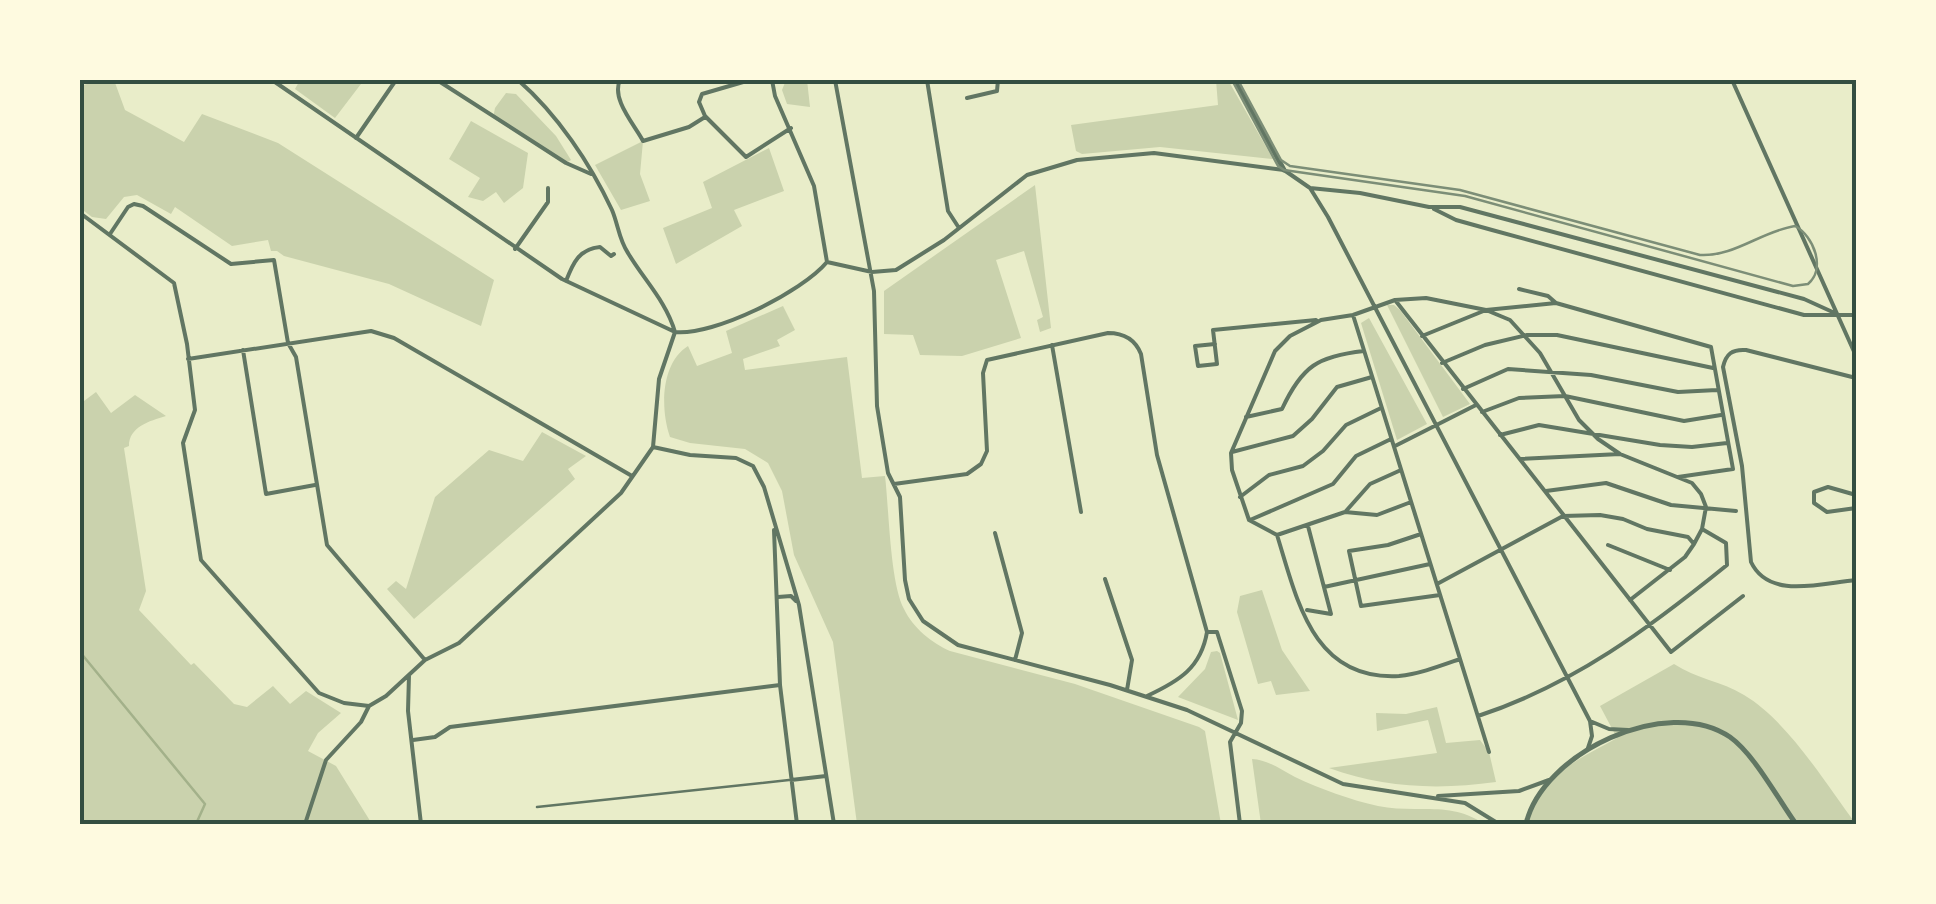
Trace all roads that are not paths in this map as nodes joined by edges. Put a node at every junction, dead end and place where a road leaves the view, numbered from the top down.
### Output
1 (272, 80) edge
2 (396, 80) edge
3 (436, 80) edge
4 (518, 80) edge
5 (620, 80) edge
6 (750, 80) edge
7 (772, 80) edge
8 (835, 80) edge
9 (927, 80) edge
10 (998, 80) edge
11 (1235, 80) edge
12 (1732, 80) edge
13 (967, 98) dead end
14 (705, 116) junction
15 (791, 128) junction
16 (356, 138) junction
17 (1284, 170) junction
18 (591, 174) junction
19 (548, 188) dead end
20 (1310, 188) junction
21 (1429, 206) junction
22 (80, 213) edge
23 (958, 228) junction
24 (110, 234) junction
25 (515, 249) junction
26 (614, 254) dead end
27 (827, 262) junction
28 (872, 272) junction
29 (566, 281) junction
30 (1519, 288) dead end
31 (1395, 300) junction
32 (1556, 303) junction
33 (1374, 307) junction
34 (1486, 310) junction
35 (1837, 314) junction
36 (1352, 315) junction
37 (1856, 316) edge
38 (1321, 320) junction
39 (675, 332) junction
40 (1527, 335) junction
41 (1421, 337) junction
42 (288, 344) junction
43 (1215, 344) junction
44 (1052, 345) junction
45 (243, 350) junction
46 (1364, 351) junction
47 (1856, 356) edge
48 (187, 359) junction
49 (1442, 363) junction
50 (1714, 368) junction
51 (1551, 370) junction
52 (1372, 377) junction
53 (1856, 378) edge
54 (1463, 389) junction
55 (1717, 390) junction
56 (1565, 396) junction
57 (1476, 405) junction
58 (1381, 408) junction
59 (1482, 412) junction
60 (1722, 415) junction
61 (1243, 418) junction
62 (1436, 425) junction
63 (1591, 432) junction
64 (1500, 436) junction
65 (1391, 439) junction
66 (1728, 442) junction
67 (653, 447) junction
68 (1394, 447) junction
69 (1231, 452) junction
70 (1620, 454) junction
71 (1519, 459) junction
72 (1401, 470) junction
73 (632, 476) junction
74 (1678, 477) junction
75 (894, 484) junction
76 (317, 485) junction
77 (1546, 490) junction
78 (1856, 495) edge
79 (1240, 497) junction
80 (1411, 502) junction
81 (1706, 507) junction
82 (1856, 508) edge
83 (1736, 511) dead end
84 (1082, 512) dead end
85 (1345, 512) junction
86 (1563, 516) junction
87 (1250, 520) junction
88 (774, 524) junction
89 (1308, 526) junction
90 (1702, 529) junction
91 (995, 533) dead end
92 (1420, 534) junction
93 (1277, 535) junction
94 (1694, 544) junction
95 (1608, 545) dead end
96 (1500, 551) junction
97 (1430, 564) junction
98 (1670, 570) junction
99 (1104, 579) dead end
100 (1355, 579) junction
101 (1856, 580) edge
102 (1436, 584) junction
103 (1324, 587) junction
104 (1440, 595) junction
105 (1743, 596) dead end
106 (777, 597) junction
107 (1630, 600) junction
108 (799, 605) junction
109 (1308, 610) dead end
110 (1650, 627) junction
111 (1207, 632) junction
112 (424, 660) junction
113 (1015, 660) junction
114 (1460, 660) junction
115 (409, 674) junction
116 (1566, 678) junction
117 (780, 686) junction
118 (1127, 690) junction
119 (1147, 696) junction
120 (369, 706) junction
121 (1478, 716) junction
122 (1590, 721) junction
123 (1631, 730) junction
124 (1236, 732) junction
125 (413, 740) junction
126 (1488, 752) dead end
127 (1586, 753) junction
128 (827, 776) junction
129 (791, 780) junction
130 (1548, 780) junction
131 (1429, 796) junction
132 (537, 807) dead end
133 (305, 824) edge
134 (421, 824) edge
135 (797, 824) edge
136 (834, 824) edge
137 (1240, 824) edge
138 (1499, 824) edge
139 (1526, 824) edge
140 (1796, 824) edge

1 - 16 street
2 - 16 street
3 - 18 street
4 - 18 street
5 - 14 street
6 - 14 street
7 - 15 street
8 - 28 street
9 - 23 street
10 - 13 street
11 - 17 street
12 - 35 street
14 - 15 street
15 - 27 street
16 - 25 street
17 - 20 street
17 - 23 street
18 - 39 street
19 - 25 street
20 - 21 street
20 - 33 street
21 - 35 street
21 - 35 street
22 - 24 street
23 - 28 street
24 - 42 street
24 - 48 street
25 - 29 street
26 - 29 street
27 - 28 street
27 - 39 street
28 - 75 street
29 - 39 street
30 - 32 street
31 - 33 street
31 - 34 street
31 - 41 street
32 - 34 street
32 - 50 street
33 - 36 street
33 - 62 street
34 - 40 street
34 - 41 street
35 - 37 street
35 - 47 street
36 - 38 street
36 - 46 street
38 - 43 street
38 - 61 street
39 - 67 street
40 - 49 street
40 - 50 street
40 - 51 street
41 - 49 street
42 - 45 street
42 - 73 street
42 - 76 street
43 - 43 street
44 - 75 street
44 - 84 street
44 - 111 street
45 - 48 street
45 - 76 street
46 - 52 street
46 - 61 street
48 - 120 street
49 - 54 street
50 - 55 street
51 - 54 street
51 - 55 street
51 - 56 street
52 - 58 street
52 - 69 street
53 - 101 street
54 - 57 street
55 - 60 street
56 - 59 street
56 - 60 street
56 - 63 street
57 - 59 street
57 - 62 street
58 - 65 street
58 - 79 street
59 - 64 street
60 - 66 street
61 - 69 street
62 - 68 street
62 - 96 street
63 - 64 street
63 - 66 street
63 - 70 street
64 - 71 street
65 - 68 street
65 - 87 street
66 - 74 street
67 - 73 street
67 - 88 street
68 - 72 street
69 - 79 street
70 - 71 street
70 - 74 street
71 - 77 street
72 - 80 street
72 - 85 street
73 - 112 street
74 - 81 street
75 - 113 street
76 - 112 street
77 - 81 street
77 - 86 street
78 - 82 street
79 - 87 street
80 - 85 street
80 - 92 street
81 - 83 street
81 - 90 street
85 - 89 street
86 - 94 street
86 - 96 street
86 - 107 street
87 - 93 street
88 - 106 street
88 - 108 street
89 - 93 street
89 - 103 street
90 - 94 street
90 - 110 street
91 - 113 street
92 - 97 street
92 - 100 street
93 - 114 street
94 - 98 street
95 - 98 street
96 - 102 street
96 - 116 street
97 - 100 street
97 - 102 street
98 - 107 street
99 - 118 street
100 - 103 street
100 - 104 street
102 - 104 street
103 - 109 street
104 - 114 street
105 - 110 street
106 - 108 street
106 - 117 street
107 - 110 street
108 - 128 street
110 - 116 street
111 - 119 street
111 - 124 street
112 - 115 street
113 - 118 street
114 - 121 street
115 - 120 street
115 - 125 street
116 - 121 street
116 - 122 street
117 - 125 street
117 - 129 street
118 - 119 street
119 - 124 street
120 - 133 street
121 - 126 street
122 - 123 street
122 - 127 street
123 - 127 street
123 - 140 street
124 - 131 street
124 - 137 street
125 - 134 street
127 - 130 street
128 - 129 street
128 - 136 street
129 - 132 lane
129 - 135 street
130 - 131 street
130 - 139 street
131 - 138 street

